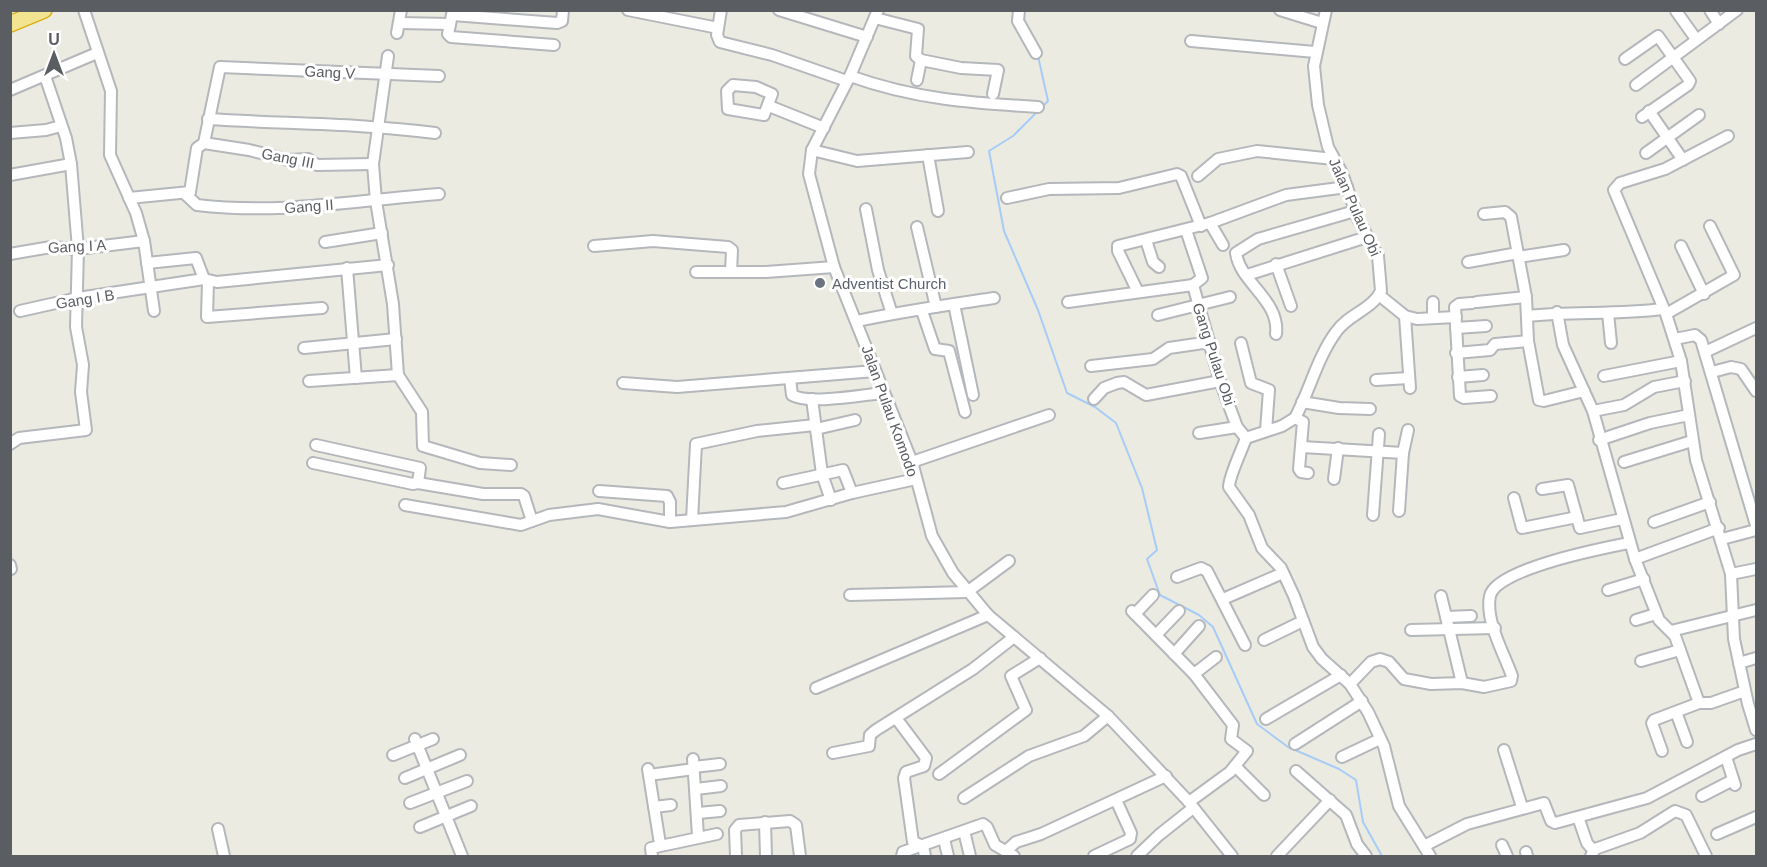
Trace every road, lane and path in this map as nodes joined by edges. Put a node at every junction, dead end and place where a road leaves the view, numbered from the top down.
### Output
1 (44, 10) edge
2 (84, 10) edge
3 (401, 10) edge
4 (563, 10) edge
5 (628, 10) edge
6 (721, 10) edge
7 (778, 10) edge
8 (1018, 10) edge
9 (1280, 10) edge
10 (1326, 10) edge
11 (1676, 10) edge
12 (1710, 10) edge
13 (1737, 10) edge
14 (877, 14) edge
15 (452, 17) edge
16 (1322, 23) junction
17 (10, 24) edge
18 (1719, 24) junction
19 (718, 28) junction
20 (867, 37) junction
21 (1696, 39) junction
22 (1191, 41) dead end
23 (554, 45) dead end
24 (1315, 52) junction
25 (97, 53) junction
26 (1036, 53) dead end
27 (388, 56) dead end
28 (1673, 56) junction
29 (1625, 59) dead end
30 (921, 60) junction
31 (386, 75) junction
32 (45, 76) junction
33 (439, 76) dead end
34 (849, 78) junction
35 (917, 80) dead end
36 (1636, 85) dead end
37 (10, 90) edge
38 (993, 94) dead end
39 (769, 106) dead end
40 (1038, 107) dead end
41 (1699, 115) dead end
42 (207, 118) junction
43 (61, 126) junction
44 (378, 126) junction
45 (824, 128) junction
46 (10, 133) edge
47 (435, 133) dead end
48 (1728, 136) dead end
49 (1668, 138) junction
50 (204, 143) junction
51 (812, 150) junction
52 (968, 152) dead end
53 (1646, 153) dead end
54 (928, 155) junction
55 (1334, 159) junction
56 (1683, 160) junction
57 (71, 164) junction
58 (373, 164) junction
59 (10, 175) edge
60 (1198, 176) dead end
61 (1347, 186) junction
62 (184, 193) junction
63 (439, 194) dead end
64 (129, 198) junction
65 (1007, 198) dead end
66 (376, 201) junction
67 (866, 209) dead end
68 (938, 211) dead end
69 (1355, 211) junction
70 (1484, 214) dead end
71 (1205, 224) junction
72 (1710, 226) dead end
73 (917, 227) dead end
74 (1186, 230) junction
75 (382, 233) junction
76 (1367, 237) junction
77 (1146, 240) junction
78 (144, 241) junction
79 (326, 242) dead end
80 (1222, 245) dead end
81 (594, 246) dead end
82 (1681, 246) dead end
83 (78, 249) junction
84 (1564, 250) dead end
85 (10, 254) edge
86 (1518, 255) junction
87 (1468, 262) dead end
88 (147, 263) junction
89 (1276, 264) junction
90 (388, 265) junction
91 (834, 267) junction
92 (1159, 267) dead end
93 (347, 268) junction
94 (696, 272) dead end
95 (731, 272) junction
96 (1247, 275) junction
97 (206, 280) junction
98 (1193, 285) junction
99 (151, 288) junction
100 (1138, 292) junction
101 (1704, 294) junction
102 (1379, 295) junction
103 (1230, 297) dead end
104 (1526, 297) junction
105 (78, 298) junction
106 (994, 298) dead end
107 (1068, 302) dead end
108 (1433, 302) dead end
109 (954, 304) junction
110 (1199, 306) junction
111 (1290, 306) dead end
112 (936, 307) junction
113 (322, 308) dead end
114 (20, 311) dead end
115 (154, 311) dead end
116 (922, 311) junction
117 (1557, 312) junction
118 (1664, 312) junction
119 (892, 314) junction
120 (1608, 314) junction
121 (1158, 315) dead end
122 (1405, 316) junction
123 (1527, 316) junction
124 (1433, 317) junction
125 (856, 321) junction
126 (1456, 322) junction
127 (1486, 326) dead end
128 (1756, 328) edge
129 (1276, 334) dead end
130 (396, 339) junction
131 (1675, 339) junction
132 (1528, 340) junction
133 (353, 342) junction
134 (1210, 342) junction
135 (1241, 343) dead end
136 (1611, 343) dead end
137 (304, 348) dead end
138 (1705, 352) junction
139 (1456, 353) junction
140 (1681, 361) junction
141 (1091, 366) dead end
142 (1756, 369) edge
143 (875, 371) junction
144 (1744, 371) junction
145 (1712, 372) junction
146 (398, 375) junction
147 (1483, 375) dead end
148 (1604, 376) dead end
149 (1458, 377) junction
150 (356, 378) junction
151 (790, 378) junction
152 (1376, 380) dead end
153 (309, 381) dead end
154 (1220, 381) junction
155 (1685, 381) junction
156 (623, 383) dead end
157 (1584, 391) junction
158 (1756, 391) edge
159 (883, 393) junction
160 (973, 395) dead end
161 (1491, 396) dead end
162 (812, 399) junction
163 (1094, 399) dead end
164 (1302, 402) junction
165 (1370, 409) dead end
166 (1593, 411) junction
167 (965, 412) dead end
168 (1689, 414) junction
169 (1049, 415) dead end
170 (1295, 418) junction
171 (855, 420) dead end
172 (815, 427) junction
173 (1237, 427) junction
174 (1408, 429) dead end
175 (1266, 431) junction
176 (1199, 433) dead end
177 (1379, 434) dead end
178 (1246, 438) junction
179 (1599, 440) junction
180 (1692, 441) junction
181 (10, 444) edge
182 (316, 444) dead end
183 (1302, 447) junction
184 (1338, 448) junction
185 (1378, 451) junction
186 (1403, 453) junction
187 (912, 462) junction
188 (1624, 462) dead end
189 (313, 463) dead end
190 (511, 465) dead end
191 (1308, 473) dead end
192 (822, 474) junction
193 (1334, 478) dead end
194 (916, 479) junction
195 (418, 483) junction
196 (783, 483) dead end
197 (1542, 489) dead end
198 (598, 491) dead end
199 (852, 493) junction
200 (1514, 498) dead end
201 (831, 500) junction
202 (1710, 502) junction
203 (405, 505) dead end
204 (1399, 511) dead end
205 (1373, 515) dead end
206 (1577, 517) junction
207 (1622, 519) junction
208 (692, 520) junction
209 (532, 521) junction
210 (670, 522) junction
211 (1654, 522) dead end
212 (1756, 525) edge
213 (1756, 530) edge
214 (1721, 533) junction
215 (1629, 543) junction
216 (1635, 559) junction
217 (1009, 561) dead end
218 (1756, 568) edge
219 (1283, 573) junction
220 (1731, 574) junction
221 (1177, 578) dead end
222 (1644, 579) junction
223 (1608, 590) dead end
224 (968, 592) junction
225 (850, 595) dead end
226 (1153, 595) dead end
227 (1441, 596) dead end
228 (1223, 599) junction
229 (1756, 610) edge
230 (1179, 611) dead end
231 (1656, 614) junction
232 (1734, 614) junction
233 (988, 615) junction
234 (1471, 616) dead end
235 (1636, 620) dead end
236 (1303, 621) junction
237 (1447, 622) junction
238 (1199, 626) dead end
239 (1495, 628) junction
240 (1411, 630) dead end
241 (1671, 631) junction
242 (1156, 635) junction
243 (1014, 637) junction
244 (1264, 640) dead end
245 (1245, 645) dead end
246 (1680, 650) junction
247 (1174, 654) junction
248 (1216, 657) dead end
249 (1040, 658) junction
250 (1756, 658) edge
251 (1641, 662) dead end
252 (1739, 663) junction
253 (1194, 674) junction
254 (1341, 675) junction
255 (1462, 683) junction
256 (1350, 684) junction
257 (816, 688) dead end
258 (1745, 692) junction
259 (1362, 702) junction
260 (1752, 702) edge
261 (1699, 703) junction
262 (1676, 712) junction
263 (1108, 716) junction
264 (896, 718) junction
265 (1266, 719) dead end
266 (1756, 730) edge
267 (433, 739) dead end
268 (1380, 739) junction
269 (416, 742) junction
270 (1687, 742) dead end
271 (1295, 744) dead end
272 (1756, 744) edge
273 (1504, 750) dead end
274 (1662, 751) dead end
275 (833, 753) dead end
276 (393, 755) dead end
277 (460, 755) dead end
278 (1342, 757) dead end
279 (1726, 757) junction
280 (720, 764) dead end
281 (694, 765) junction
282 (1235, 766) junction
283 (427, 769) junction
284 (1296, 771) dead end
285 (939, 774) dead end
286 (1166, 776) junction
287 (405, 778) dead end
288 (467, 781) dead end
289 (721, 786) dead end
290 (696, 789) junction
291 (437, 793) junction
292 (1264, 795) dead end
293 (1702, 796) dead end
294 (964, 798) dead end
295 (1116, 800) junction
296 (1330, 800) junction
297 (410, 802) dead end
298 (671, 805) dead end
299 (1191, 805) junction
300 (471, 806) dead end
301 (654, 807) junction
302 (1522, 807) junction
303 (720, 811) dead end
304 (698, 813) junction
305 (446, 816) junction
306 (1578, 817) junction
307 (1756, 817) edge
308 (765, 822) junction
309 (420, 827) dead end
310 (218, 829) dead end
311 (964, 831) junction
312 (717, 834) dead end
313 (1717, 834) dead end
314 (698, 836) junction
315 (944, 839) junction
316 (660, 844) junction
317 (1502, 845) dead end
318 (1424, 846) junction
319 (924, 851) edge
320 (1003, 853) edge
321 (1592, 853) edge
322 (224, 856) edge
323 (462, 856) edge
324 (652, 856) edge
325 (736, 856) edge
326 (766, 856) edge
327 (800, 856) edge
328 (902, 856) edge
329 (948, 856) edge
330 (970, 856) edge
331 (1094, 856) edge
332 (1137, 856) edge
333 (1232, 856) edge
334 (1277, 856) edge
335 (1366, 856) edge
336 (1430, 856) edge
337 (1507, 856) edge
338 (1706, 856) edge

1 - 17 highway
2 - 25 street
3 - 15 street
4 - 15 street
5 - 19 street
6 - 19 street
7 - 20 street
8 - 26 street
9 - 16 street
10 - 16 street, Jalan Pulau Obi
11 - 21 street
12 - 18 street
13 - 18 street
14 - 20 street, Jalan Pulau Komodo
14 - 30 street
15 - 23 street
16 - 24 street, Jalan Pulau Obi
18 - 21 street
19 - 34 street
20 - 34 street, Jalan Pulau Komodo
21 - 28 street
22 - 24 street
24 - 55 street, Jalan Pulau Obi
25 - 32 street
25 - 64 street
27 - 31 street
28 - 29 street
28 - 36 street
28 - 49 street
30 - 35 street
30 - 38 street
31 - 33 street, Gang V
31 - 42 street, Gang V
31 - 44 street
32 - 37 street
32 - 43 street
34 - 40 street
34 - 45 street, Jalan Pulau Komodo
39 - 45 street
41 - 49 street
42 - 44 street
42 - 50 street
43 - 46 street
43 - 57 street
44 - 47 street
44 - 58 street
45 - 51 street, Jalan Pulau Komodo
48 - 56 street
49 - 53 street
49 - 56 street
50 - 58 street, Gang III
50 - 62 street
51 - 54 street
51 - 91 street, Jalan Pulau Komodo
52 - 54 street
54 - 68 street
55 - 60 street
55 - 61 street, Jalan Pulau Obi
56 - 118 street
57 - 59 street
57 - 83 street
58 - 66 street
61 - 69 street, Jalan Pulau Obi
61 - 71 street
62 - 64 street
62 - 66 street, Gang II
63 - 66 street, Gang II
64 - 78 street
65 - 71 street
66 - 75 street
67 - 119 street
69 - 76 street, Jalan Pulau Obi
69 - 96 street
70 - 86 street
71 - 74 street
71 - 80 street
72 - 101 street
73 - 112 street
74 - 77 street
74 - 98 street
75 - 79 street
75 - 90 street
76 - 89 street
76 - 102 street, Jalan Pulau Obi
77 - 92 street
77 - 100 street
78 - 83 street, Gang I A
78 - 88 street
81 - 95 street
82 - 101 street
83 - 85 street, Gang I A
83 - 105 street
84 - 86 street
86 - 87 street
86 - 104 street
88 - 97 street
88 - 99 street
89 - 96 street
89 - 111 street
90 - 93 street, Gang I B
90 - 130 street
91 - 95 street
91 - 125 street, Jalan Pulau Komodo
93 - 97 street, Gang I B
93 - 133 street
94 - 95 street
96 - 129 street
97 - 99 street, Gang I B
97 - 113 street
98 - 100 street, Gang Pulau Obi
98 - 110 street, Gang Pulau Obi
99 - 105 street, Gang I B
99 - 115 street
100 - 107 street, Gang Pulau Obi
101 - 118 street
102 - 122 street
102 - 164 street
103 - 110 street
104 - 123 street
104 - 126 street
105 - 114 street, Gang I B
105 - 181 street
106 - 109 street
108 - 124 street
109 - 112 street
109 - 160 street
110 - 121 street
110 - 134 street, Gang Pulau Obi
112 - 116 street
116 - 119 street
116 - 167 street
117 - 120 street
117 - 123 street
117 - 157 street
118 - 120 street
118 - 131 street
119 - 125 street
120 - 136 street
122 - 124 street
122 - 152 street
123 - 132 street
124 - 126 street
125 - 143 street, Jalan Pulau Komodo
126 - 127 street
126 - 139 street
128 - 138 street
130 - 133 street
130 - 146 street
131 - 138 street
131 - 140 street
132 - 139 street
132 - 157 street
133 - 137 street
133 - 150 street
134 - 141 street
134 - 154 street, Gang Pulau Obi
135 - 175 street
138 - 145 street
139 - 149 street
140 - 148 street
140 - 155 street
142 - 144 street
143 - 151 street
143 - 159 street, Jalan Pulau Komodo
144 - 145 street
144 - 158 street
145 - 212 street
146 - 150 street
146 - 190 street
147 - 149 street
149 - 161 street
150 - 153 street
151 - 156 street
151 - 162 street
154 - 163 street
154 - 173 street, Gang Pulau Obi
155 - 166 street
155 - 168 street
157 - 166 street
159 - 162 street
159 - 187 street, Jalan Pulau Komodo
162 - 172 street
164 - 165 street
164 - 170 street
166 - 179 street
168 - 179 street
168 - 180 street
169 - 187 street
170 - 175 street
170 - 183 street
171 - 172 street
172 - 192 street
172 - 208 street
173 - 176 street
173 - 178 street, Gang Pulau Obi
174 - 186 street
175 - 178 street
177 - 185 street
178 - 219 street
179 - 207 street
180 - 188 street
180 - 202 street
182 - 195 street
183 - 184 street
183 - 191 street
184 - 185 street
184 - 193 street
185 - 186 street
185 - 205 street
186 - 204 street
187 - 194 street, Jalan Pulau Komodo
189 - 195 street
192 - 196 street
192 - 199 street
192 - 201 street
194 - 199 street
194 - 224 street, Jalan Pulau Komodo
195 - 209 street
197 - 206 street
198 - 210 street
199 - 201 street
200 - 206 street
201 - 208 street
202 - 211 street
202 - 214 street
203 - 209 street
206 - 207 street
207 - 215 street
208 - 210 street
209 - 210 street
213 - 214 street
214 - 216 street
214 - 220 street
215 - 216 street
215 - 239 street
216 - 222 street
217 - 224 street
218 - 220 street
219 - 228 street
219 - 236 street
220 - 232 street
221 - 228 street
222 - 223 street
222 - 231 street
224 - 225 street
224 - 233 street, Jalan Pulau Komodo
226 - 242 street
227 - 237 street
228 - 245 street
229 - 232 street
230 - 242 street
231 - 235 street
231 - 241 street
232 - 241 street
232 - 252 street
233 - 243 street, Jalan Pulau Komodo
233 - 257 street
234 - 237 street
236 - 244 street
236 - 254 street
237 - 239 street
237 - 240 street
237 - 255 street
238 - 247 street
239 - 255 street
241 - 246 street
242 - 247 street
243 - 249 street, Jalan Pulau Komodo
243 - 264 street
246 - 251 street
246 - 261 street
247 - 253 street
248 - 253 street
249 - 263 street, Jalan Pulau Komodo
249 - 285 street
250 - 252 street
252 - 258 street
253 - 282 street
254 - 256 street
254 - 265 street
255 - 256 street
256 - 259 street
258 - 260 street
258 - 261 street
259 - 268 street
259 - 271 street
260 - 266 street
261 - 262 street
262 - 270 street
262 - 274 street
263 - 286 street, Jalan Pulau Komodo
263 - 294 street
264 - 275 street
264 - 319 street
267 - 269 street
268 - 278 street
268 - 318 street
269 - 276 street
269 - 283 street
272 - 279 street
273 - 302 street
277 - 283 street
279 - 293 street
279 - 306 street
280 - 281 street
281 - 290 street
281 - 301 street
282 - 292 street
282 - 299 street
283 - 287 street
283 - 291 street
284 - 296 street
286 - 295 street
286 - 299 street, Jalan Pulau Komodo
288 - 291 street
289 - 290 street
290 - 304 street
291 - 297 street
291 - 305 street
295 - 320 street
295 - 331 street
296 - 334 street
296 - 335 street
298 - 301 street
299 - 332 street
299 - 333 street, Jalan Pulau Komodo
300 - 305 street
301 - 316 street
302 - 306 street
302 - 318 street
303 - 304 street
304 - 314 street
305 - 309 street
305 - 323 street
306 - 321 street
307 - 313 street
308 - 325 street
308 - 326 street
308 - 327 street
310 - 322 street
311 - 315 street
311 - 320 street
311 - 330 street
312 - 314 street
314 - 316 street
315 - 319 street
315 - 329 street
316 - 324 street
317 - 337 street
318 - 336 street
319 - 328 street
321 - 338 street

